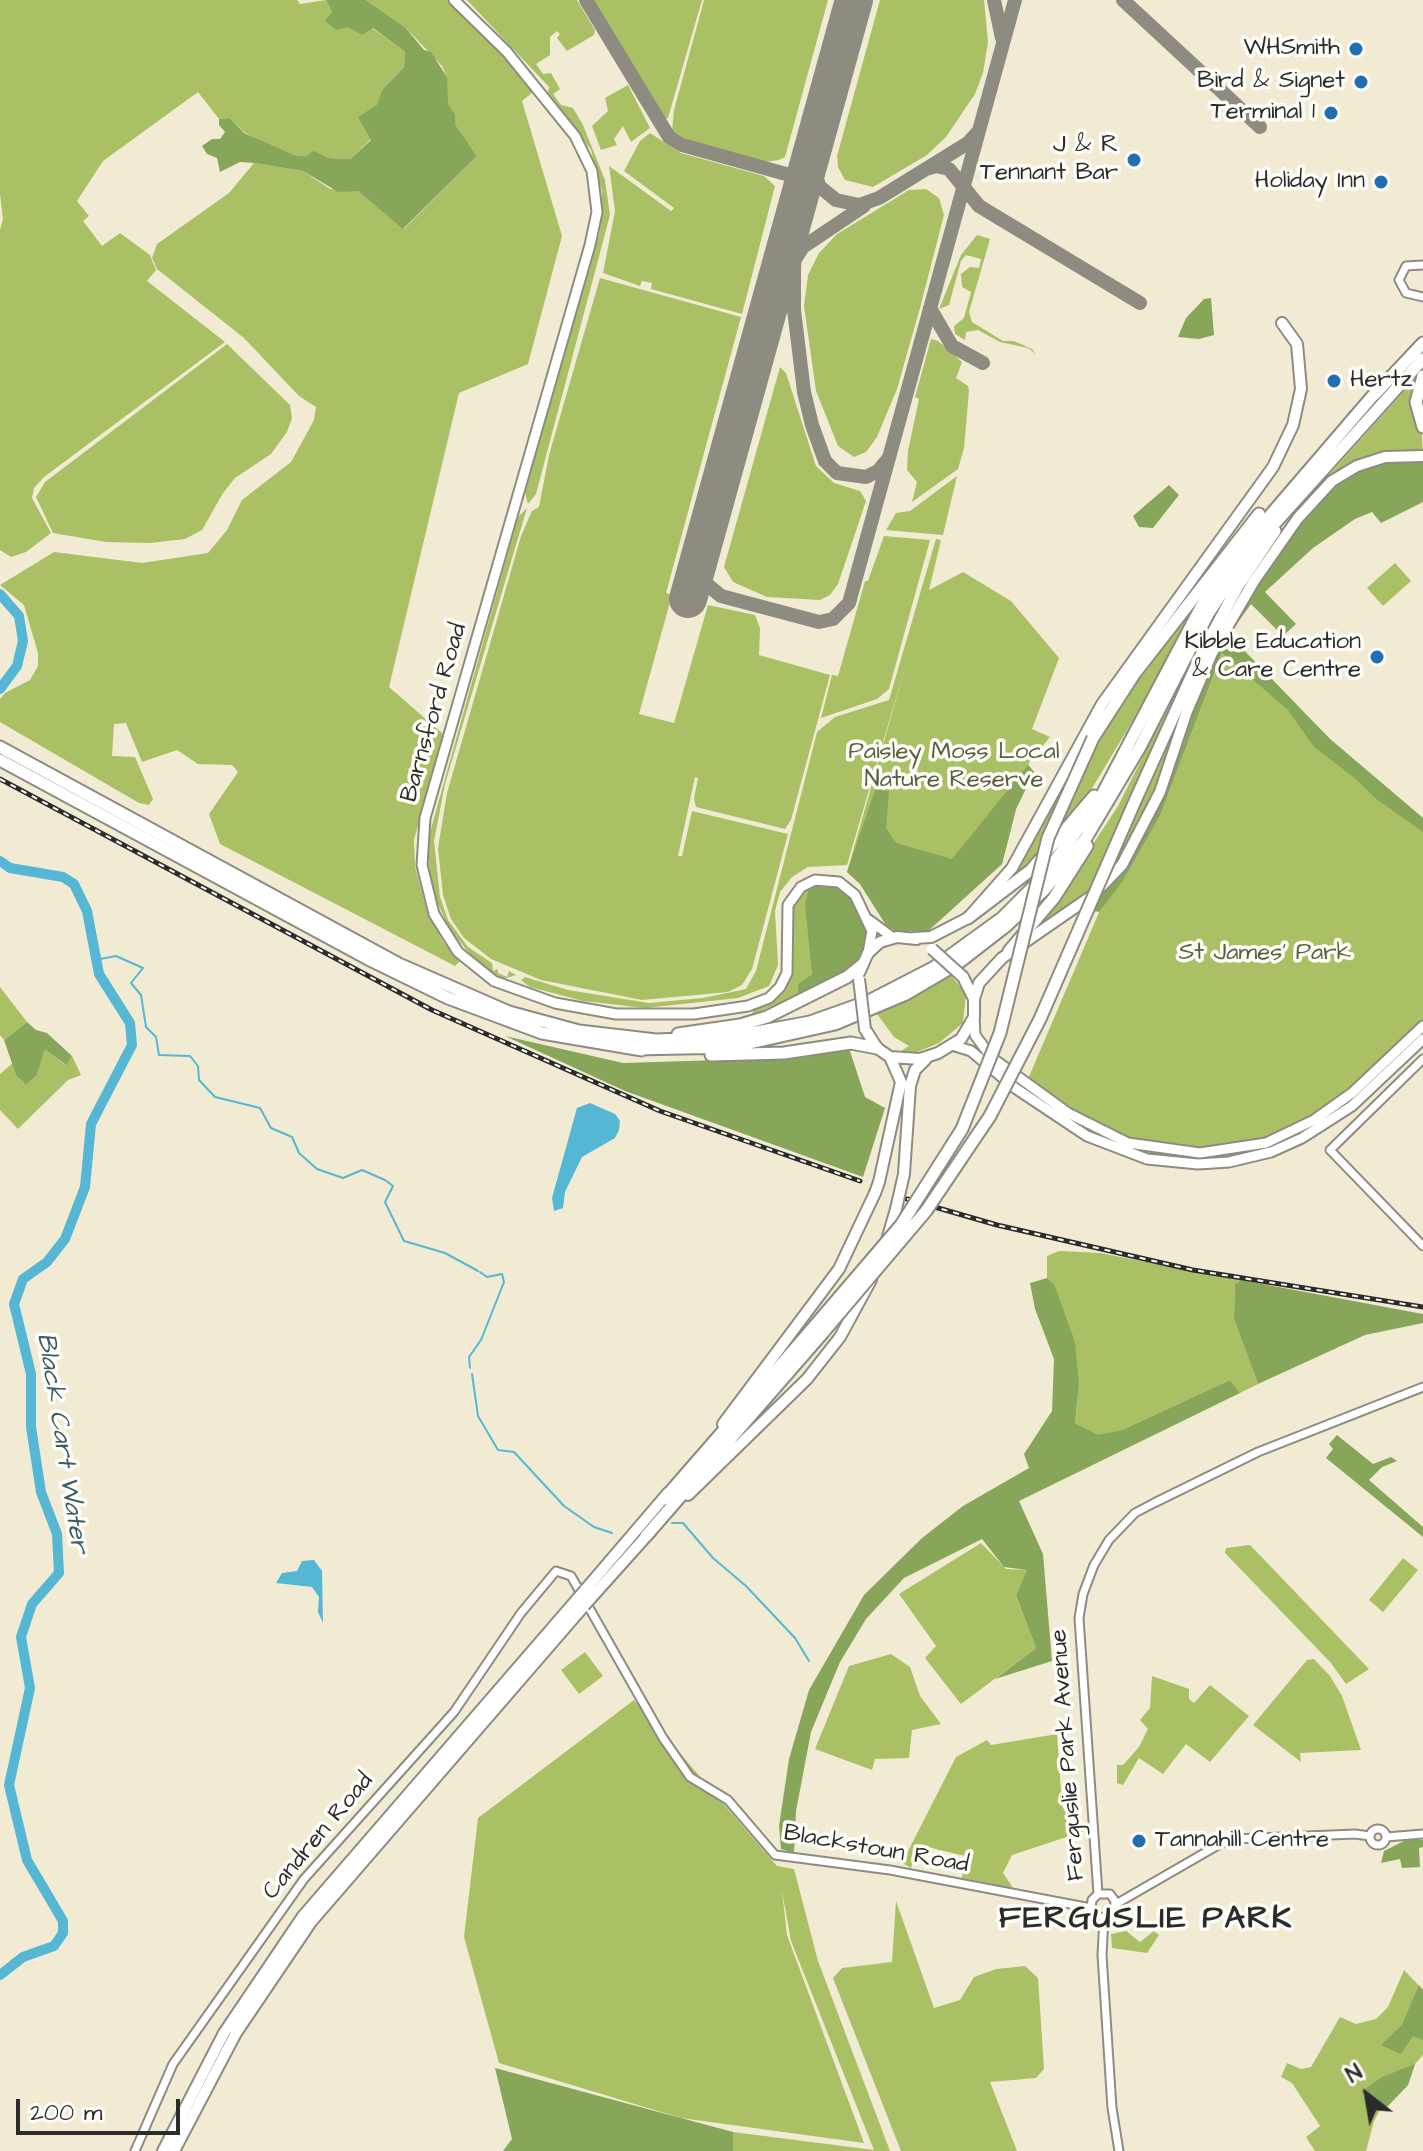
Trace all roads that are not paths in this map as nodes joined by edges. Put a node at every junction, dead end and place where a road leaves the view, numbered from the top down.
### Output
1 (454, 0) edge
2 (1423, 265) edge
3 (1423, 297) edge
4 (1282, 323) dead end
5 (1423, 343) edge
6 (1423, 359) edge
7 (1423, 376) edge
8 (1376, 392) junction
9 (1423, 427) edge
10 (1337, 452) junction
11 (1423, 456) edge
12 (1169, 668) junction
13 (0, 747) edge
14 (1140, 747) junction
15 (0, 760) edge
16 (968, 918) junction
17 (869, 920) junction
18 (892, 937) junction
19 (914, 938) junction
20 (1009, 951) junction
21 (868, 953) junction
22 (862, 965) junction
23 (974, 999) junction
24 (974, 1017) junction
25 (1423, 1026) edge
26 (623, 1038) junction
27 (1423, 1039) edge
28 (952, 1045) junction
29 (877, 1048) junction
30 (636, 1049) junction
31 (890, 1057) junction
32 (928, 1058) junction
33 (1423, 1059) edge
34 (1423, 1246) edge
35 (817, 1332) junction
36 (1423, 1387) edge
37 (664, 1499) junction
38 (646, 1536) junction
39 (561, 1571) joint
40 (584, 1598) junction
41 (1423, 1834) edge
42 (1098, 1894) junction
43 (1116, 1904) junction
44 (1091, 1908) junction
45 (1104, 1918) junction
46 (135, 2151) edge
47 (163, 2151) edge
48 (174, 2151) edge
49 (1119, 2151) edge

1 - 17 main road, Barnsford Road
2 - 3 street
4 - 16 highway
5 - 8 highway
6 - 10 highway
7 - 9 highway
8 - 12 highway
8 - 35 highway, bridge
10 - 14 highway
10 - 35 highway, bridge
11 - 20 highway
12 - 16 highway
12 - 26 highway
13 - 26 highway
14 - 20 highway
14 - 30 highway
15 - 30 highway
16 - 19 highway
17 - 18 main road, Barnsford Road
17 - 21 main road
18 - 19 highway
18 - 21 highway
19 - 23 highway, bridge
20 - 23 highway
21 - 22 highway
22 - 26 highway
22 - 29 highway, bridge
23 - 24 highway
24 - 25 main road
24 - 28 highway
27 - 28 main road
28 - 32 highway
29 - 30 highway
29 - 31 highway
31 - 32 highway
31 - 37 highway, bridge
32 - 38 highway, bridge
33 - 34 street
35 - 37 highway
35 - 38 highway
36 - 42 street, Ferguslie Park Avenue
37 - 40 highway
38 - 40 highway
39 - 44 street, Blackstoun Road
39 - 46 street, Candren Road
40 - 47 highway
40 - 48 highway
41 - 43 street
42 - 43 street
42 - 44 street
43 - 45 street
44 - 45 street
45 - 49 street

